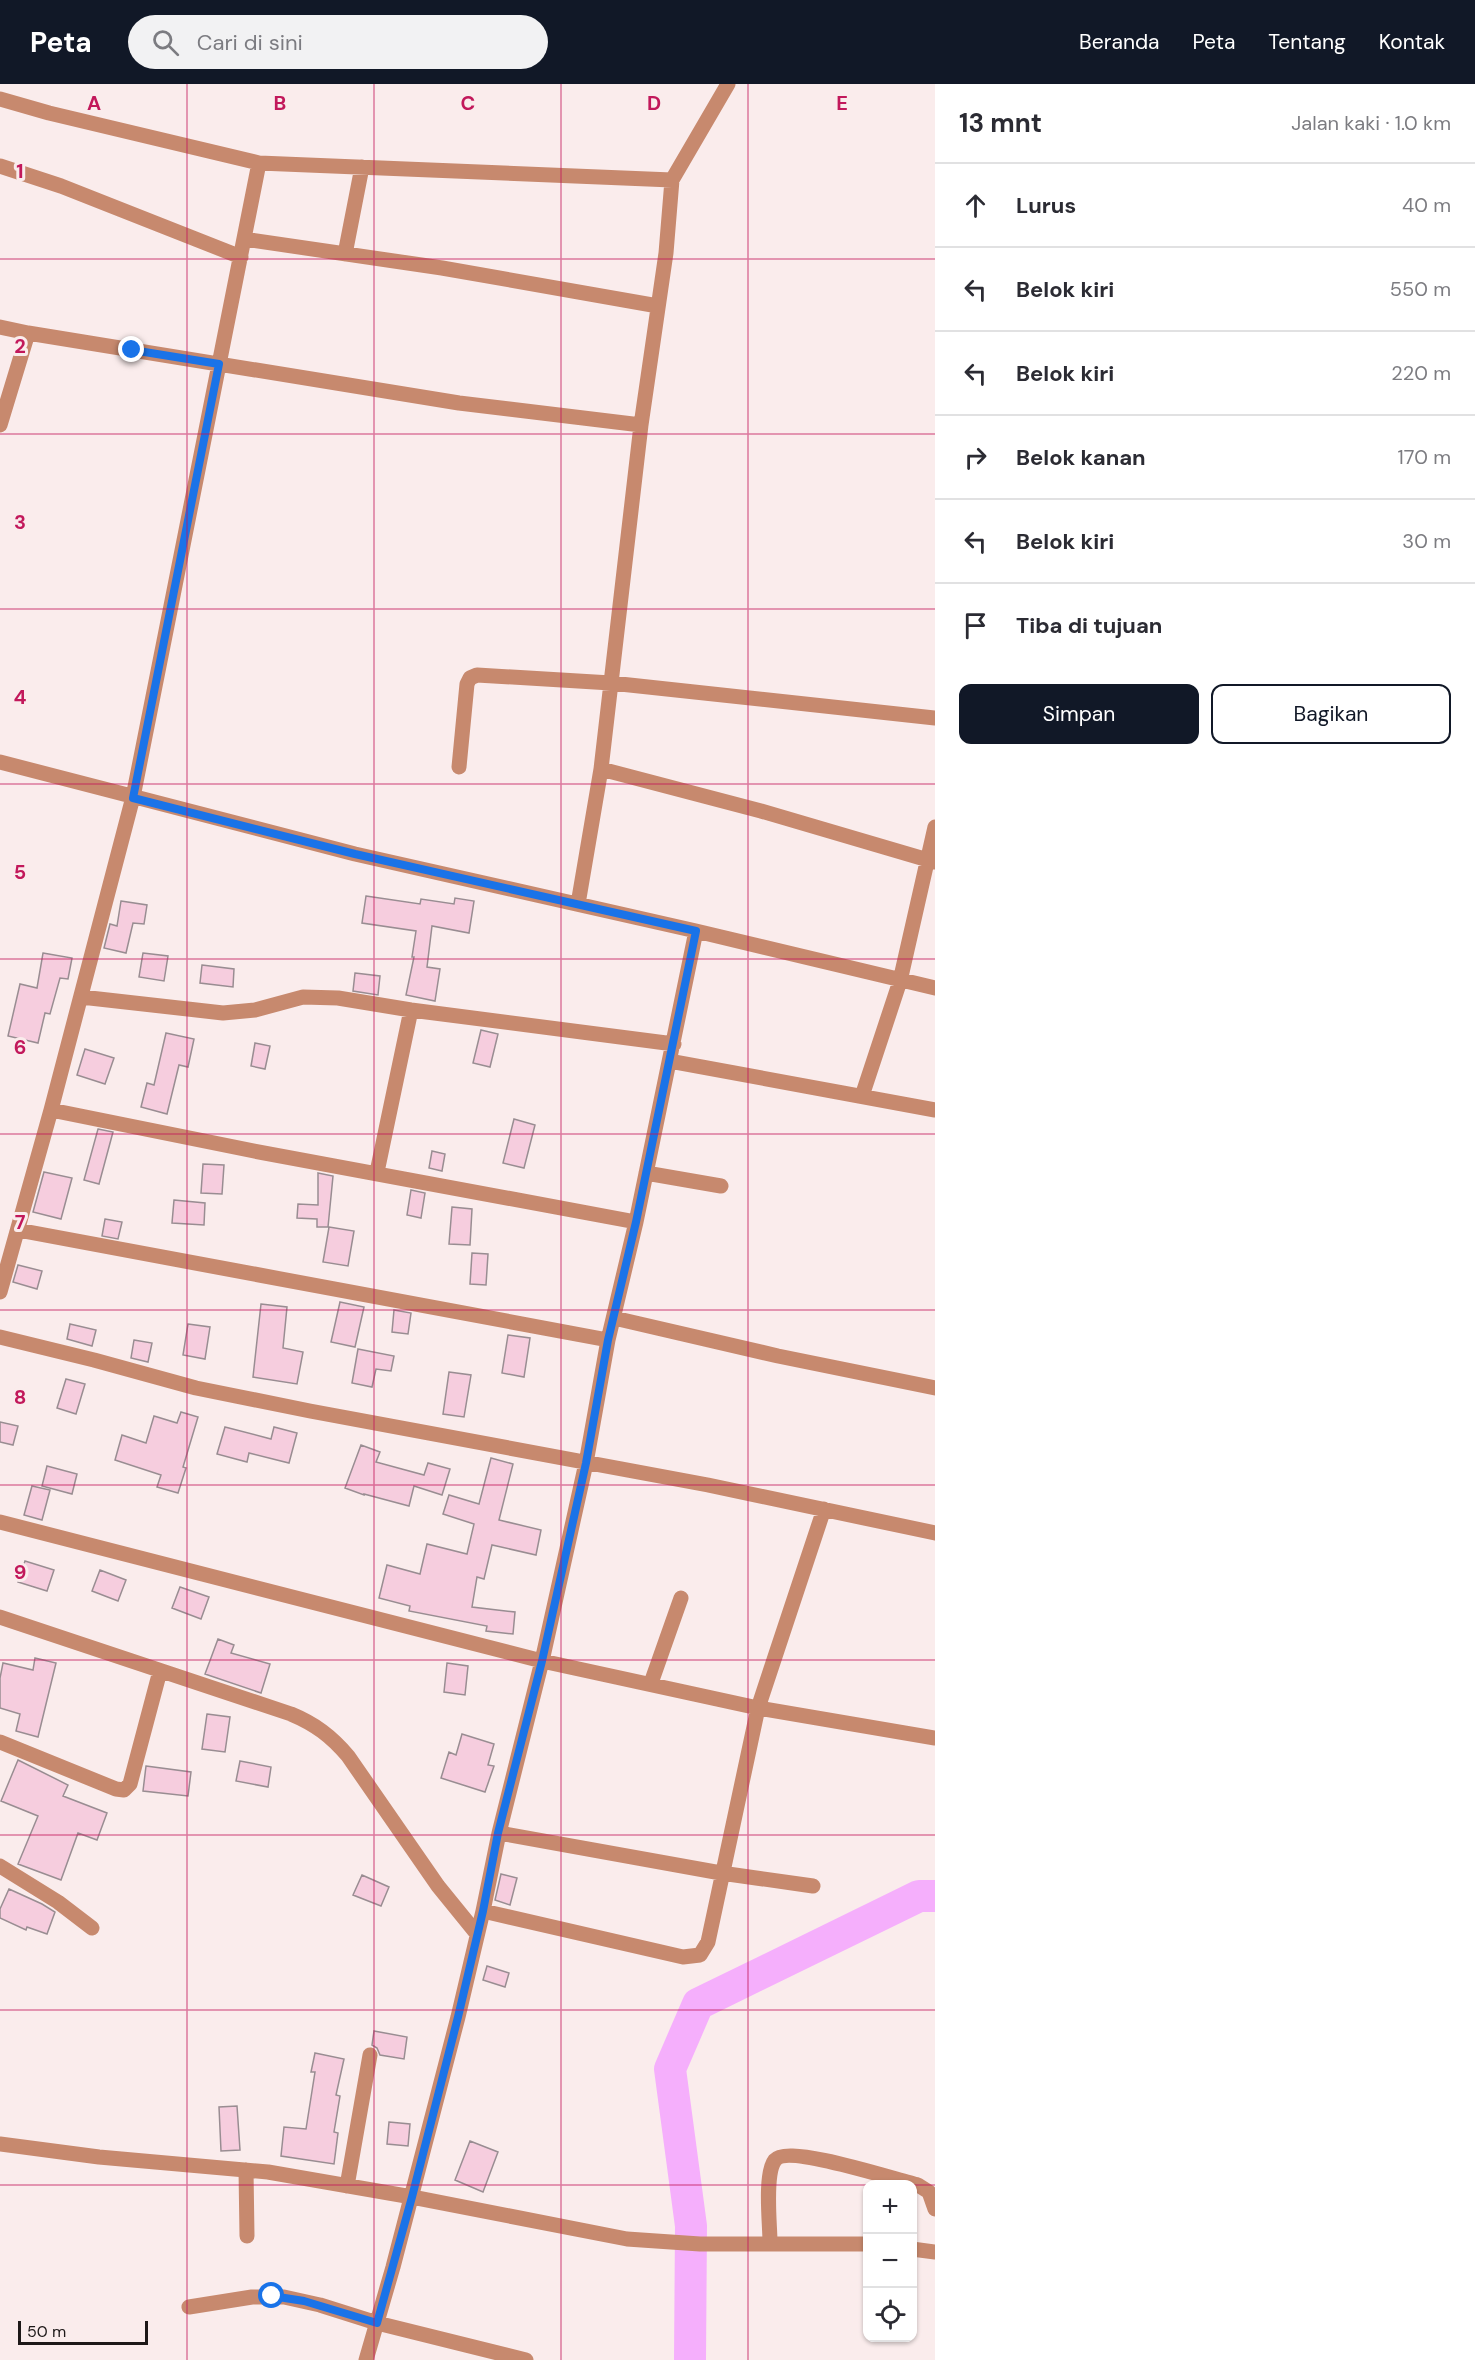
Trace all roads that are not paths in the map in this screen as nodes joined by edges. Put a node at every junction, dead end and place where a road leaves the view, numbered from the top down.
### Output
1 (728, 84) edge
2 (0, 99) edge
3 (259, 163) junction
4 (0, 166) edge
5 (362, 167) junction
6 (672, 180) junction
7 (244, 240) junction
8 (345, 254) junction
9 (241, 257) junction
10 (658, 306) junction
11 (0, 327) edge
12 (28, 333) junction
13 (219, 364) junction
14 (0, 425) edge
15 (641, 425) junction
16 (611, 683) junction
17 (935, 718) edge
18 (0, 762) edge
19 (459, 767) dead end
20 (601, 768) junction
21 (133, 798) junction
22 (935, 827) edge
23 (932, 861) edge
24 (578, 904) junction
25 (696, 931) junction
26 (900, 981) junction
27 (935, 988) edge
28 (81, 997) junction
29 (411, 1010) junction
30 (674, 1044) junction
31 (670, 1061) junction
32 (862, 1096) junction
33 (51, 1110) junction
34 (935, 1110) edge
35 (376, 1172) junction
36 (646, 1173) junction
37 (721, 1186) dead end
38 (636, 1222) junction
39 (18, 1230) junction
40 (0, 1292) edge
41 (614, 1318) junction
42 (0, 1337) edge
43 (608, 1340) junction
44 (935, 1388) edge
45 (586, 1463) junction
46 (824, 1509) junction
47 (0, 1522) edge
48 (935, 1533) edge
49 (681, 1598) dead end
50 (0, 1617) edge
51 (542, 1661) junction
52 (160, 1671) junction
53 (651, 1683) junction
54 (758, 1708) junction
55 (935, 1738) edge
56 (0, 1742) edge
57 (498, 1833) junction
58 (0, 1866) edge
59 (721, 1873) junction
60 (813, 1886) dead end
61 (483, 1911) junction
62 (92, 1928) dead end
63 (477, 1934) junction
64 (370, 2055) dead end
65 (0, 2144) edge
66 (246, 2170) junction
67 (347, 2186) junction
68 (412, 2197) junction
69 (935, 2208) edge
70 (247, 2236) dead end
71 (771, 2242) junction
72 (863, 2244) edge
73 (917, 2249) edge
74 (935, 2252) edge
75 (189, 2307) dead end
76 (377, 2323) junction
77 (520, 2359) edge
78 (366, 2360) edge

1 - 6 street
2 - 3 street
3 - 5 street
3 - 7 street
4 - 9 street
5 - 6 street
5 - 8 street
6 - 10 street
7 - 8 street
7 - 9 street
8 - 10 street
9 - 13 street
10 - 15 street
11 - 12 street
12 - 13 street
12 - 14 street
13 - 15 street
13 - 21 street
15 - 16 street
16 - 17 street
16 - 19 street
16 - 20 street
18 - 21 street
20 - 23 street
20 - 24 street
21 - 24 street
21 - 28 street
22 - 23 street
23 - 26 street
24 - 25 street
25 - 26 street
25 - 30 street
26 - 27 street
26 - 32 street
28 - 29 street
28 - 33 street
29 - 30 street
29 - 35 street
30 - 31 street
31 - 32 street
31 - 36 street
32 - 34 street
33 - 35 street
33 - 39 street
35 - 38 street
36 - 37 street
36 - 38 street
38 - 41 street
39 - 40 street
39 - 43 street
41 - 43 street
41 - 44 street
42 - 45 street
43 - 45 street
45 - 46 street
45 - 51 street
46 - 48 street
46 - 54 street
47 - 51 street
49 - 53 street
50 - 52 street
51 - 53 street
51 - 57 street
52 - 56 street
52 - 63 street
53 - 54 street
54 - 55 street
54 - 59 street
57 - 59 street
57 - 61 street
58 - 62 street
59 - 60 street
59 - 61 street
61 - 63 street
63 - 68 street
64 - 67 street
65 - 66 street
66 - 67 street
66 - 70 street
67 - 68 street
68 - 71 street
68 - 76 street
69 - 71 street
71 - 72 street
73 - 74 street
75 - 76 street
76 - 77 street
76 - 78 street

